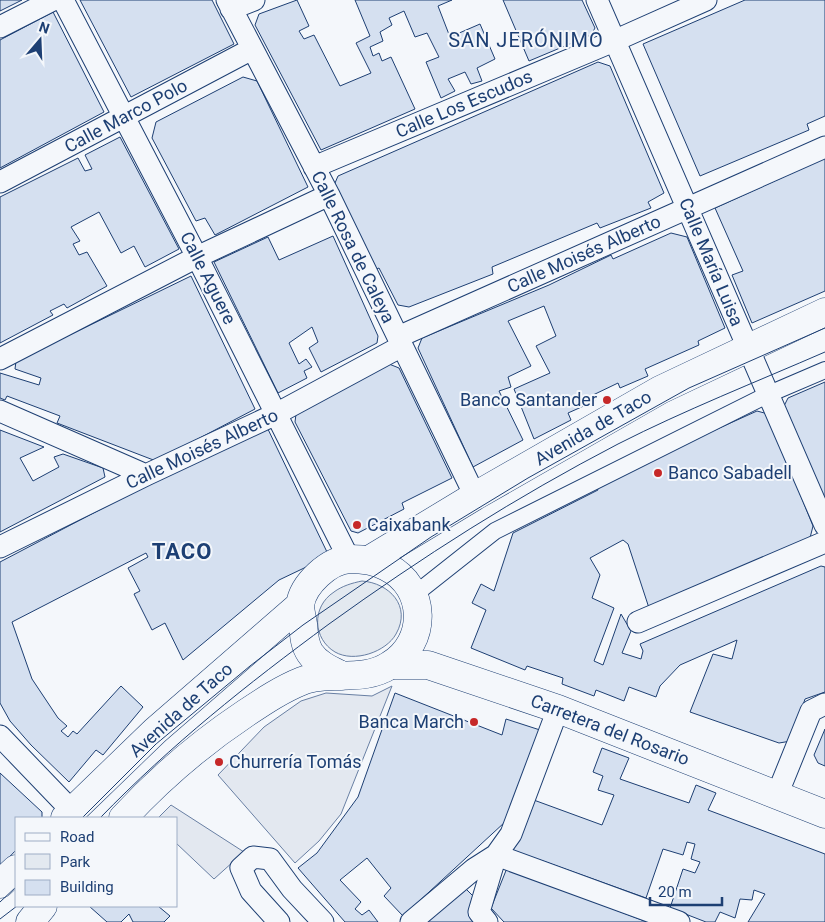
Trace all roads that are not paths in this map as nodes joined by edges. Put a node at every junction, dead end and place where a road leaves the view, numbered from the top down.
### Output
1 (53, 0) edge
2 (63, 0) edge
3 (254, 0) edge
4 (597, 0) edge
5 (706, 0) edge
6 (229, 4) edge
7 (0, 27) edge
8 (614, 41) junction
9 (252, 49) junction
10 (125, 118) junction
11 (825, 147) edge
12 (314, 167) junction
13 (0, 182) edge
14 (329, 195) junction
15 (688, 208) junction
16 (198, 257) junction
17 (825, 312) edge
18 (400, 342) junction
19 (747, 347) junction
20 (0, 359) edge
21 (825, 370) edge
22 (769, 394) junction
23 (0, 411) edge
24 (276, 414) junction
25 (146, 475) junction
26 (475, 496) junction
27 (825, 525) edge
28 (825, 542) edge
29 (0, 548) edge
30 (359, 560) junction
31 (414, 595) junction
32 (300, 605) junction
33 (638, 622) dead end
34 (391, 665) junction
35 (344, 676) junction
36 (825, 704) edge
37 (558, 708) junction
38 (0, 736) edge
39 (777, 796) junction
40 (68, 814) edge
41 (825, 814) edge
42 (124, 817) edge
43 (496, 855) junction
44 (15, 870) edge
45 (0, 884) edge
46 (42, 907) edge
47 (30, 922) edge
48 (279, 922) edge
49 (323, 922) edge
50 (411, 922) edge
51 (487, 922) edge
52 (679, 922) edge

1 - 7 street
2 - 10 street, Calle Aguere
3 - 6 street
4 - 8 street, Calle María Luisa
5 - 8 street, Calle Los Escudos
6 - 9 street, Calle Rosa de Caleya
8 - 12 street, Calle Los Escudos
8 - 15 street, Calle María Luisa
9 - 10 street, Calle Marco Polo
9 - 12 street, Calle Rosa de Caleya
10 - 13 street, Calle Marco Polo
10 - 16 street, Calle Aguere
11 - 15 street, Calle Moisés Alberto
12 - 14 street, Calle Rosa de Caleya
14 - 16 street
14 - 18 street, Calle Rosa de Caleya
15 - 18 street, Calle Moisés Alberto
15 - 19 street, Calle María Luisa
16 - 20 street
16 - 24 street, Calle Aguere
17 - 19 main road, Avenida de Taco
18 - 24 street, Calle Moisés Alberto
18 - 26 street, Calle Rosa de Caleya
19 - 22 street, Calle María Luisa
19 - 26 main road, Avenida de Taco
21 - 22 street
22 - 27 street, Calle María Luisa
22 - 31 street
23 - 25 street
24 - 25 street, Calle Moisés Alberto
24 - 30 street, Calle Aguere
25 - 29 street, Calle Moisés Alberto
26 - 30 main road, Avenida de Taco
28 - 33 street
30 - 31 main road
30 - 32 main road
31 - 34 main road
32 - 35 main road
32 - 40 main road, Avenida de Taco
34 - 35 main road
34 - 37 main road, Carretera del Rosario
35 - 42 main road
36 - 39 street
37 - 39 main road, Carretera del Rosario
37 - 43 street
38 - 40 street
39 - 41 main road, Carretera del Rosario
43 - 50 street
43 - 51 street
43 - 52 street
44 - 45 main road
46 - 47 main road
48 - 49 street

